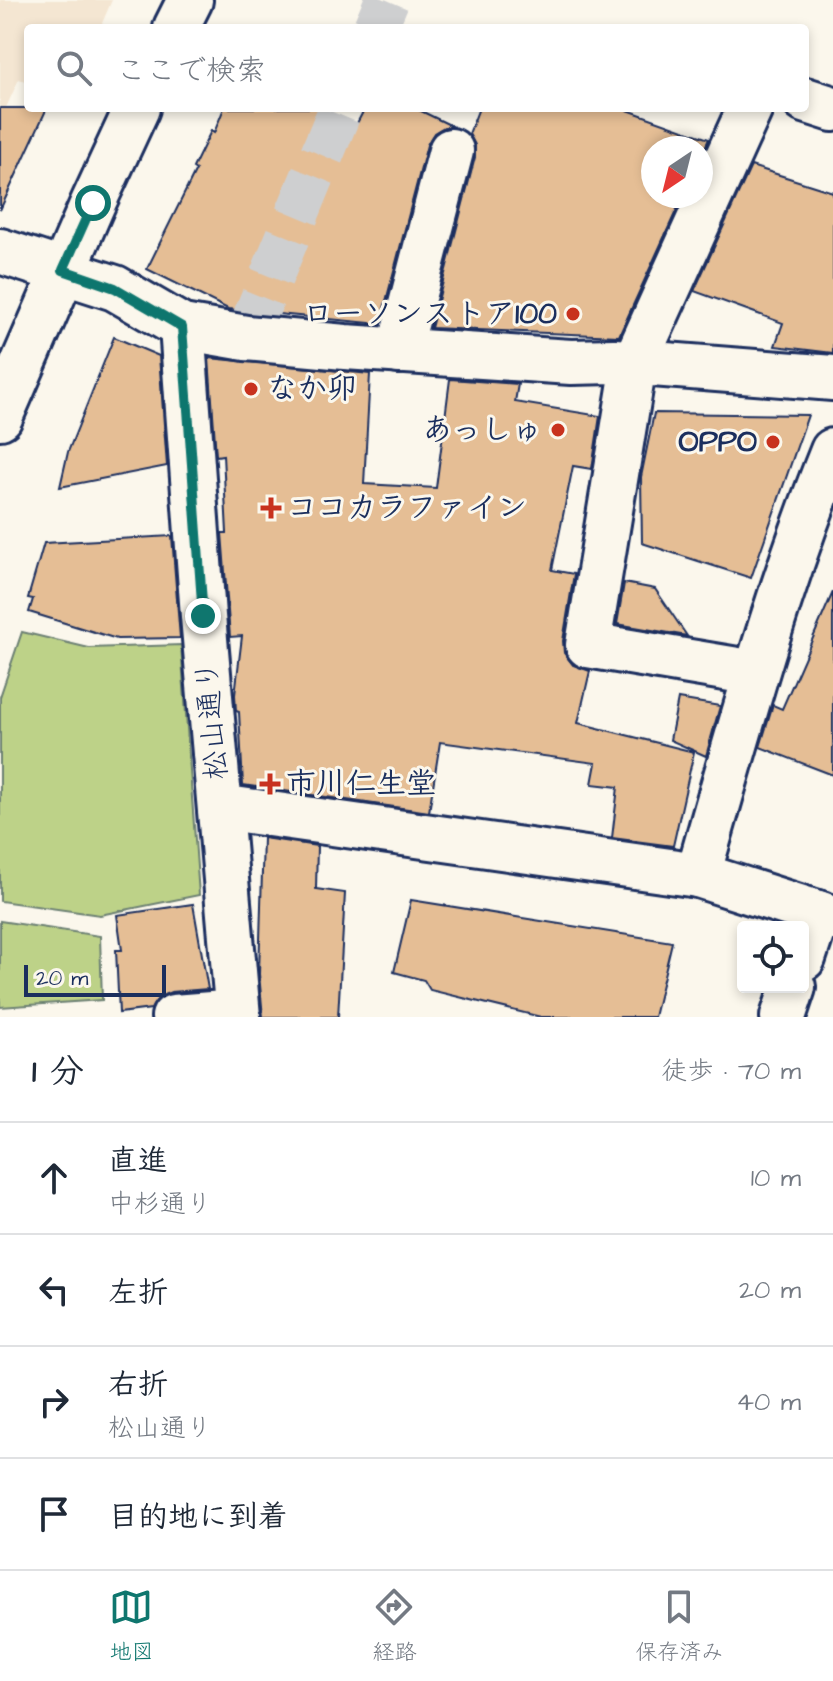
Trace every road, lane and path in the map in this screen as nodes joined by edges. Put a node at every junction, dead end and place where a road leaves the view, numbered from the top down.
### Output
1 (190, 0) edge
2 (178, 24) edge
3 (809, 101) edge
4 (833, 109) edge
5 (135, 112) edge
6 (748, 112) edge
7 (451, 151) dead end
8 (0, 251) edge
9 (63, 270) junction
10 (182, 327) junction
11 (399, 351) junction
12 (634, 364) junction
13 (833, 378) edge
14 (0, 417) edge
15 (833, 451) edge
16 (755, 673) junction
17 (220, 807) junction
18 (698, 875) junction
19 (826, 915) edge
20 (809, 947) edge
21 (791, 993) edge
22 (238, 1014) edge
23 (174, 1017) edge
24 (783, 1017) edge

1 - 2 street
3 - 4 street
5 - 9 street
6 - 12 street
7 - 11 street
8 - 9 street
9 - 10 street
9 - 14 street
10 - 11 street
10 - 17 street, 松山通り
11 - 12 street
12 - 13 street
12 - 16 street
15 - 16 street
16 - 18 street
17 - 18 street
17 - 22 street, 松山通り
18 - 19 street
19 - 20 street
21 - 24 street
22 - 23 street

